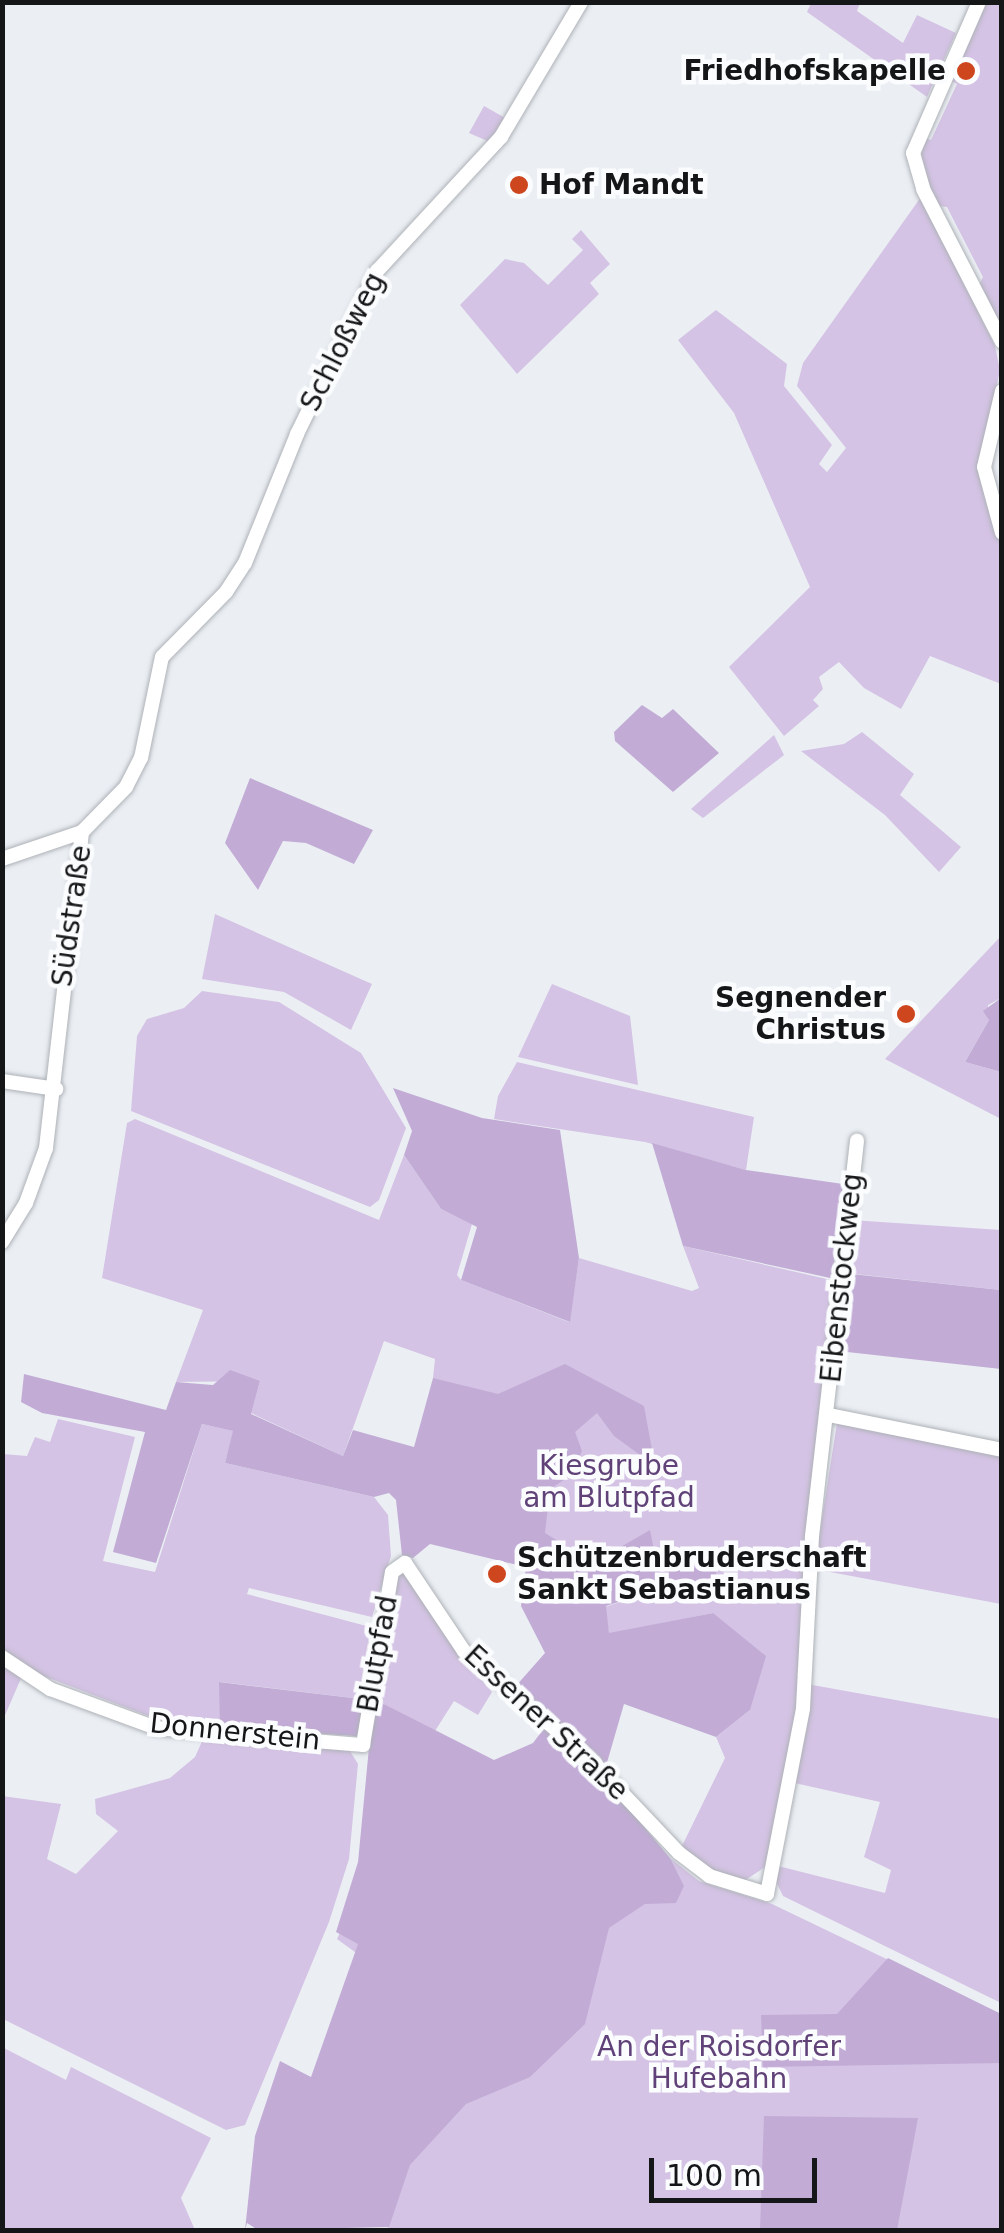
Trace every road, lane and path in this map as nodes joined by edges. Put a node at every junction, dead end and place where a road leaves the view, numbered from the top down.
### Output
1 (581, 2) edge
2 (979, 2) edge
3 (1002, 342) edge
4 (1002, 391) edge
5 (1002, 534) edge
6 (247, 558) joint
7 (82, 832) junction
8 (2, 859) edge
9 (2, 1082) edge
10 (56, 1089) junction
11 (857, 1142) dead end
12 (2, 1242) edge
13 (829, 1415) junction
14 (1002, 1450) edge
15 (398, 1566) joint
16 (2, 1658) edge
17 (363, 1746) joint
18 (767, 1894) joint

1 - 6 street, Schloßweg
2 - 3 street
4 - 5 street
6 - 7 street, Südstraße
7 - 8 street
7 - 10 street, Südstraße
9 - 10 street
10 - 12 street
11 - 13 street, Eibenstockweg
13 - 14 street
13 - 18 street, Eibenstockweg
15 - 17 street, Blutpfad
15 - 18 street, Essener Straße
16 - 17 street, Donnerstein

